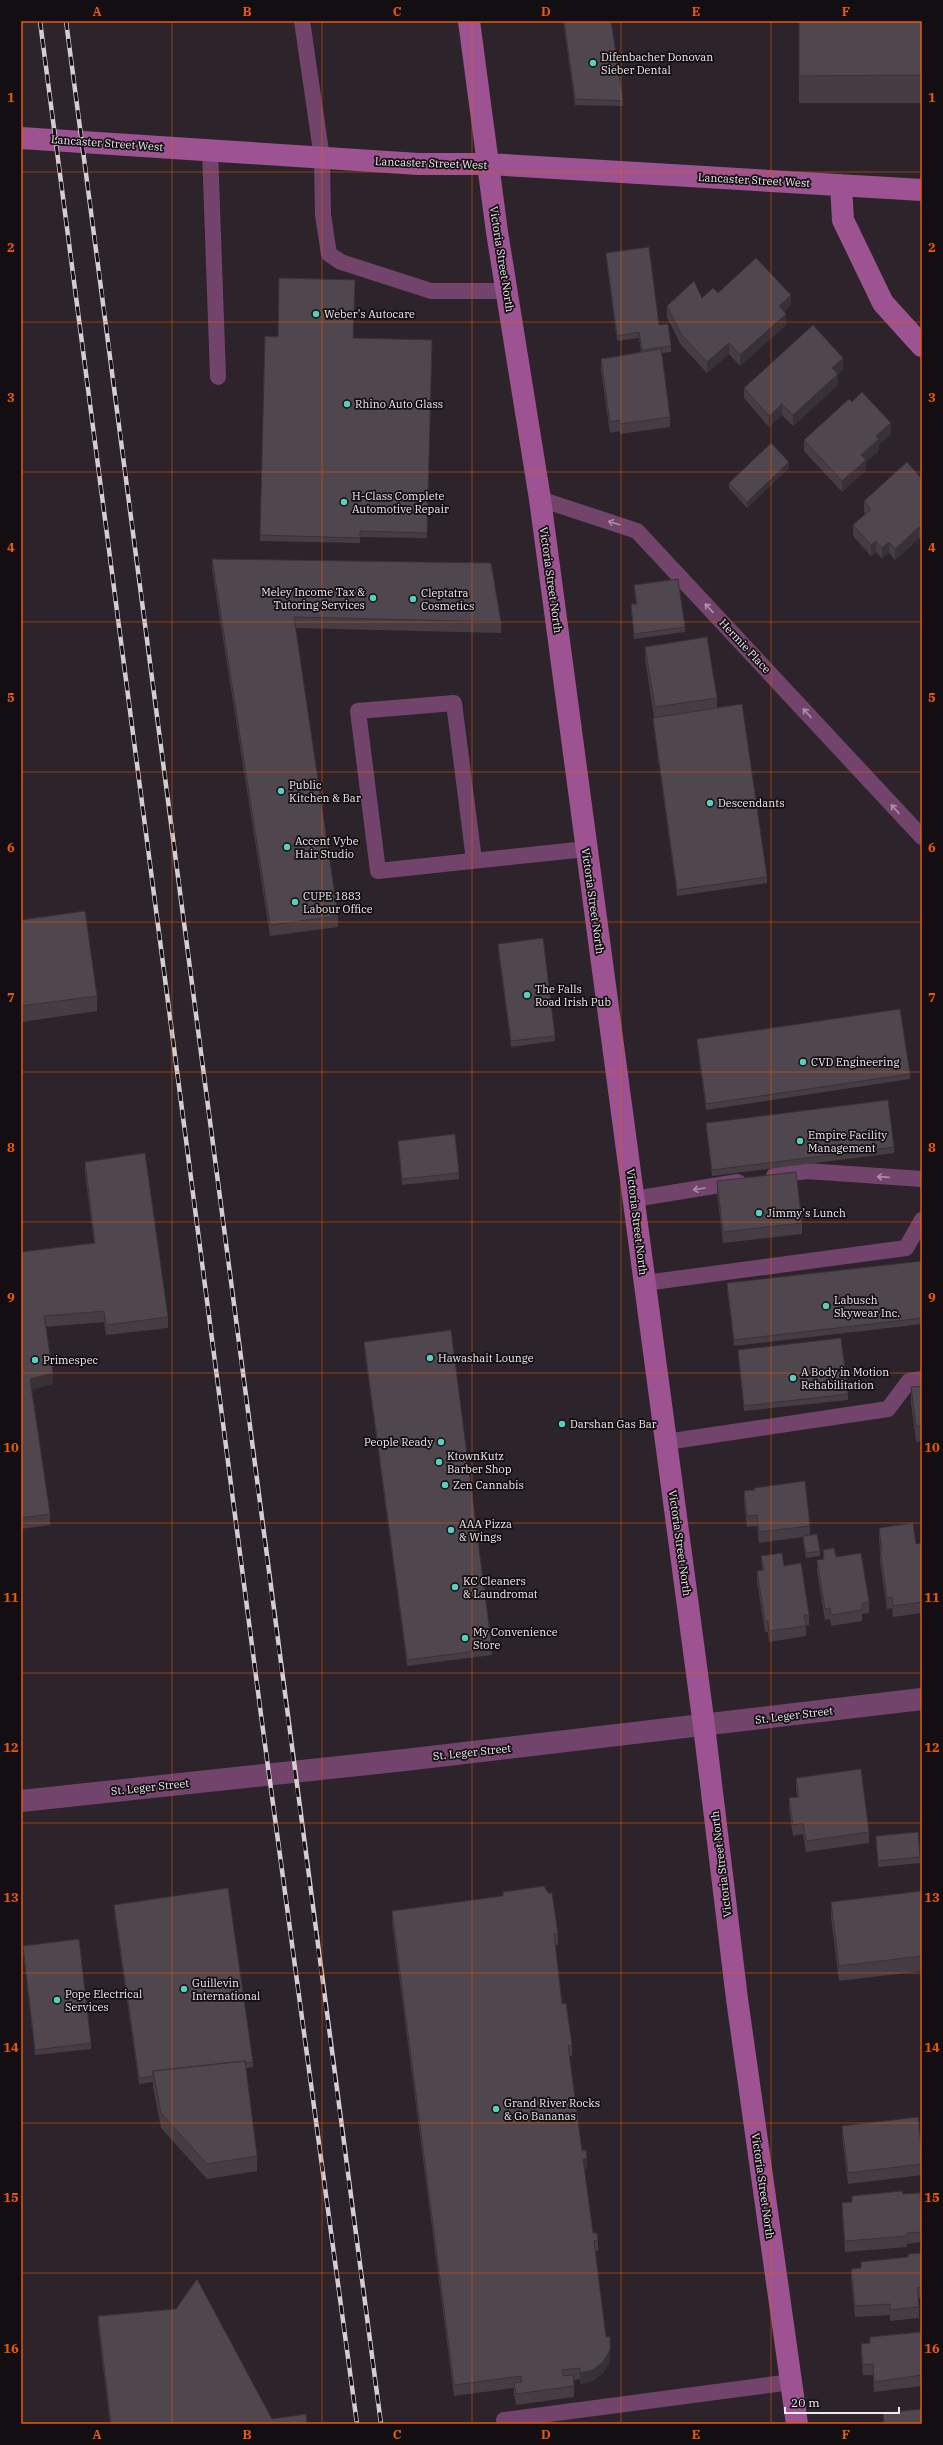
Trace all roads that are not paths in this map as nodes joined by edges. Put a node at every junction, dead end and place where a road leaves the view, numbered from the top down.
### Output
1 (302, 21) edge
2 (469, 21) edge
3 (21, 138) edge
4 (210, 150) junction
5 (322, 158) junction
6 (488, 164) junction
7 (841, 186) junction
8 (922, 190) edge
9 (506, 291) junction
10 (922, 346) edge
11 (218, 377) dead end
12 (540, 499) junction
13 (922, 837) edge
14 (586, 849) junction
15 (474, 860) junction
16 (922, 1179) edge
17 (634, 1199) junction
18 (922, 1220) edge
19 (645, 1283) junction
20 (922, 1379) edge
21 (666, 1442) junction
22 (922, 1699) edge
23 (704, 1726) junction
24 (21, 1801) edge
25 (791, 2382) junction
26 (504, 2420) dead end
27 (797, 2424) edge

1 - 5 lane
2 - 6 main road, Victoria Street North
3 - 4 main road, Lancaster Street West
4 - 5 main road, Lancaster Street West
4 - 11 lane
5 - 6 main road, Lancaster Street West
5 - 9 lane
6 - 7 main road, Lancaster Street West
6 - 9 main road, Victoria Street North
7 - 8 main road, Lancaster Street West
7 - 10 main road
9 - 12 main road, Victoria Street North
13 -> 12 lane, Hermie Place
12 - 14 main road, Victoria Street North
14 - 15 lane
14 - 17 main road, Victoria Street North
15 - 15 lane
16 -> 17 lane
17 - 19 main road, Victoria Street North
18 - 19 lane
19 - 21 main road, Victoria Street North
20 - 21 lane
21 - 23 main road, Victoria Street North
22 - 23 street, St. Leger Street
23 - 24 street, St. Leger Street
23 - 25 main road, Victoria Street North
25 - 26 lane
25 - 27 main road, Victoria Street North

